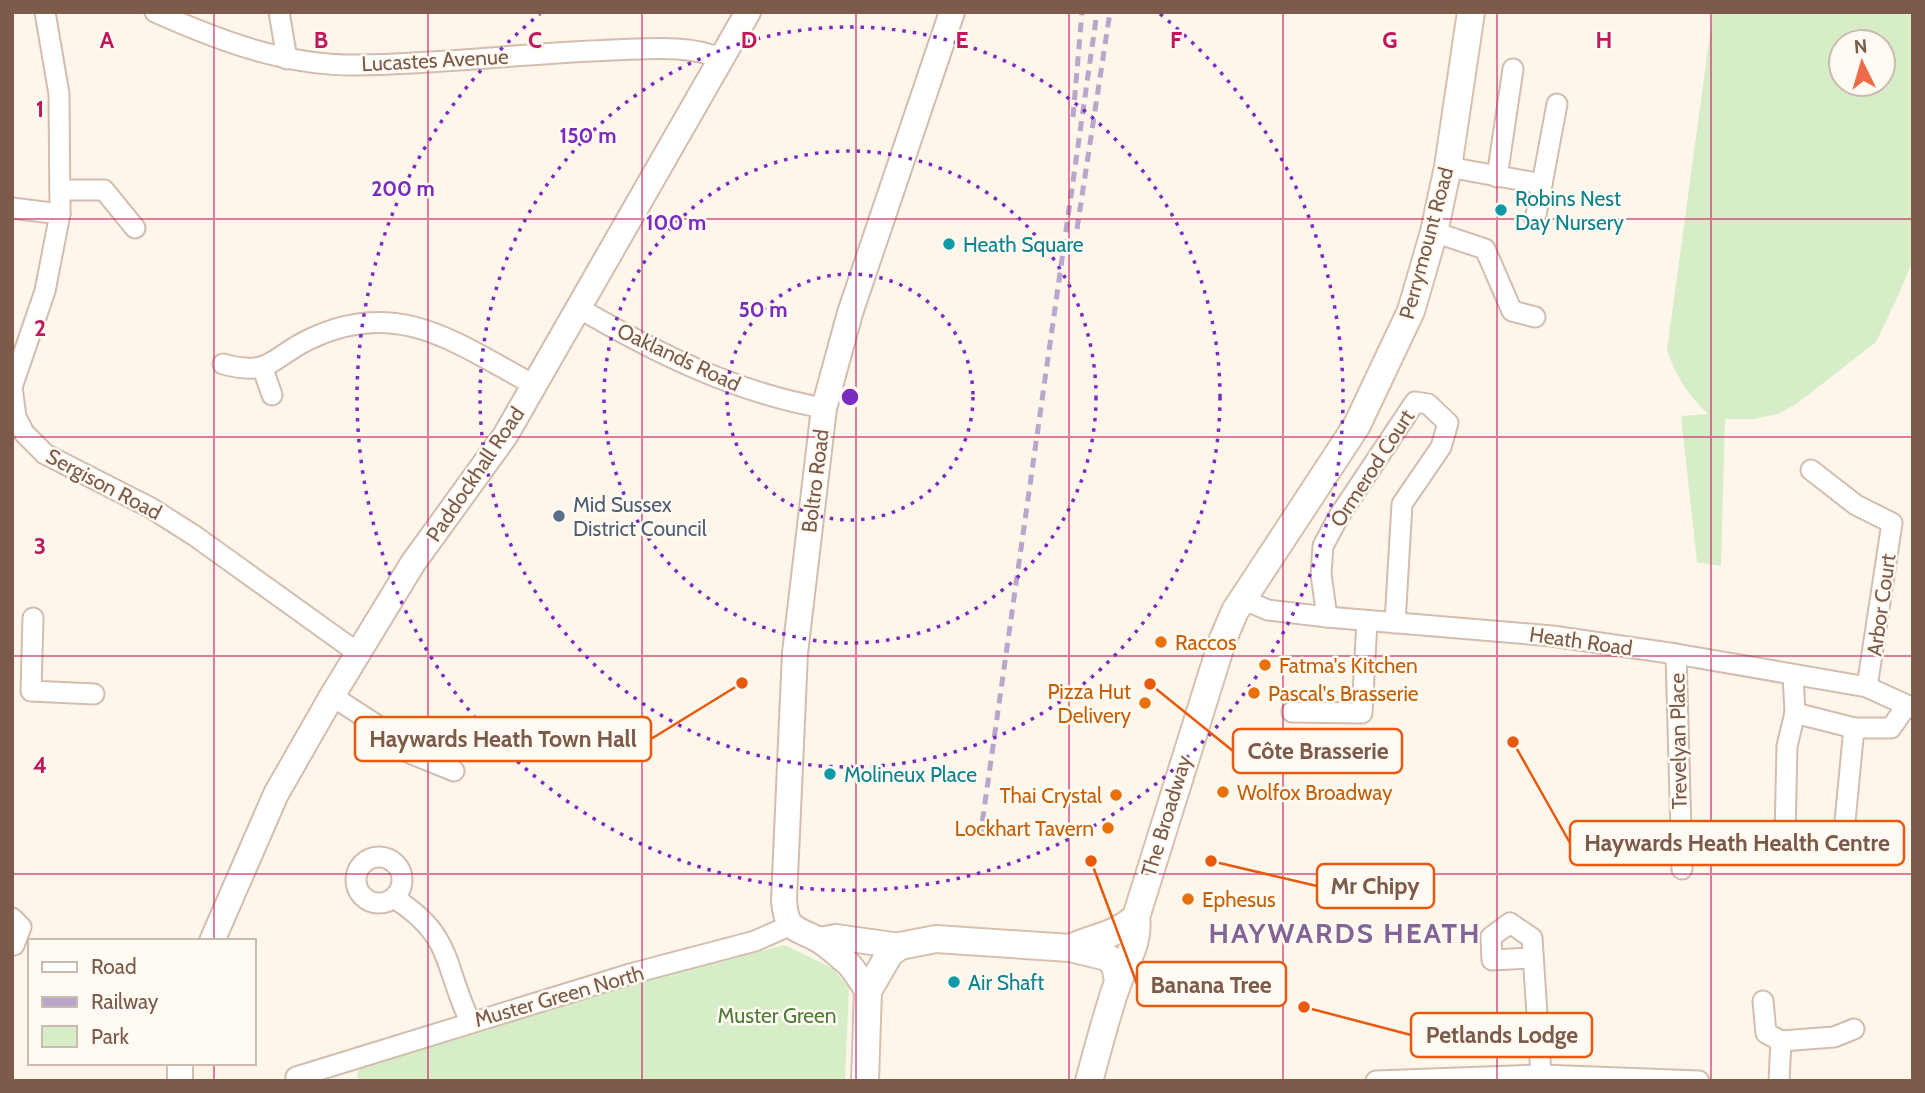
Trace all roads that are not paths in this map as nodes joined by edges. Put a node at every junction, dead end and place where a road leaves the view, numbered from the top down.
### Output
1 (45, 12) edge
2 (155, 12) edge
3 (279, 12) edge
4 (748, 12) edge
5 (952, 12) edge
6 (1471, 12) edge
7 (287, 59) junction
8 (722, 59) junction
9 (1513, 69) dead end
10 (1557, 104) dead end
11 (1448, 167) junction
12 (1497, 177) junction
13 (1542, 184) junction
14 (61, 190) junction
15 (12, 208) edge
16 (60, 214) junction
17 (1535, 220) dead end
18 (135, 228) dead end
19 (1434, 232) junction
20 (577, 307) junction
21 (1535, 317) dead end
22 (222, 364) dead end
23 (263, 369) junction
24 (534, 385) junction
25 (272, 396) dead end
26 (824, 408) junction
27 (14, 417) edge
28 (1811, 471) dead end
29 (1244, 600) junction
30 (1326, 617) junction
31 (33, 618) dead end
32 (1367, 621) junction
33 (1395, 623) junction
34 (358, 653) junction
35 (1676, 654) junction
36 (1793, 675) junction
37 (1867, 687) junction
38 (22, 692) edge
39 (93, 694) dead end
40 (332, 696) junction
41 (1910, 706) edge
42 (1292, 712) dead end
43 (1795, 713) junction
44 (1854, 728) junction
45 (454, 771) dead end
46 (1682, 869) dead end
47 (394, 898) dead end
48 (1136, 917) junction
49 (12, 918) edge
50 (791, 925) junction
51 (213, 939) edge
52 (818, 940) junction
53 (14, 945) dead end
54 (900, 946) junction
55 (1070, 948) junction
56 (1532, 958) dead end
57 (1118, 981) junction
58 (868, 991) junction
59 (1763, 1001) dead end
60 (470, 1021) junction
61 (1854, 1029) dead end
62 (1781, 1041) junction
63 (1541, 1075) junction
64 (296, 1077) dead end
65 (863, 1079) edge
66 (1642, 1079) edge
67 (1088, 1081) edge
68 (1376, 1081) edge
69 (1699, 1081) edge
70 (1779, 1081) edge

1 - 14 street, Sergison Road
2 - 7 street, Lucastes Avenue
3 - 7 street
4 - 8 street, Paddockhall Road
5 - 26 street, Boltro Road
6 - 11 main road, Perrymount Road
7 - 8 street, Lucastes Avenue
8 - 20 street, Paddockhall Road
9 - 12 street
10 - 13 street
11 - 12 street
11 - 19 main road, Perrymount Road
12 - 13 street
13 - 17 street
14 - 16 street, Sergison Road
14 - 18 street
15 - 16 street
16 - 27 street, Sergison Road
19 - 21 street
19 - 29 main road, Perrymount Road
20 - 24 street, Paddockhall Road
20 - 26 street, Oaklands Road
22 - 23 street
23 - 24 street
23 - 25 street
24 - 34 street, Paddockhall Road
26 - 50 street, Boltro Road
27 - 34 street, Sergison Road
28 - 37 street, Arbor Court
29 - 30 street, Heath Road
29 - 48 main road, The Broadway
30 - 32 street, Heath Road
30 - 33 street, Ormerod Court
31 - 38 street
32 - 33 street, Heath Road
32 - 42 street
33 - 35 street, Heath Road
34 - 40 street, Paddockhall Road
35 - 36 street, Heath Road
35 - 46 street, Trevelyan Place
36 - 37 street, Heath Road
36 - 43 street
37 - 41 street, Heath Road
38 - 39 street
40 - 45 street
40 - 51 street, Paddockhall Road
41 - 44 street
43 - 44 street
43 - 44 street
47 - 60 street
48 - 55 main road
48 - 57 main road, The Broadway
49 - 53 street
50 - 52 street
50 - 60 street, Muster Green North
52 - 54 street
52 - 58 street
54 - 55 main road
54 - 58 main road
55 - 57 main road
56 - 63 street
57 - 67 main road, The Broadway
58 - 65 main road
59 - 62 street
60 - 64 street, Muster Green North
61 - 62 street
62 - 70 street
63 - 66 street
63 - 68 street
66 - 69 street

